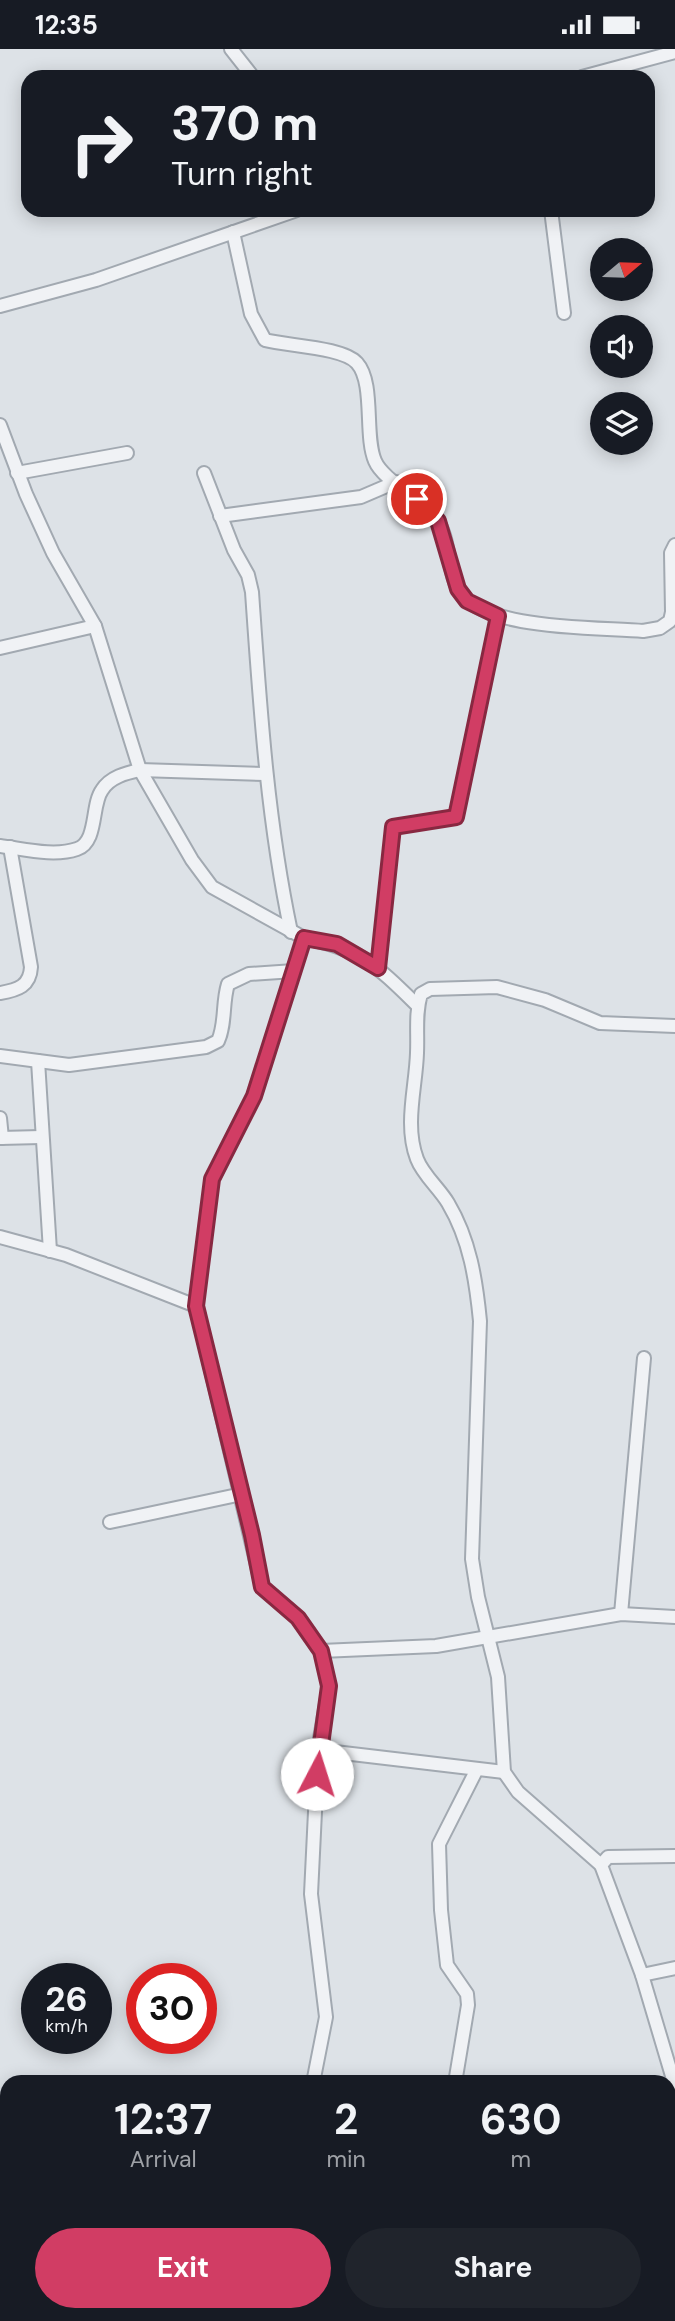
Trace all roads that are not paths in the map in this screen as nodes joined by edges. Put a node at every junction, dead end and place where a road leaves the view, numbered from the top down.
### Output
1 (231, 49) edge
2 (675, 51) edge
3 (248, 70) edge
4 (607, 70) edge
5 (277, 217) edge
6 (552, 217) edge
7 (233, 232) junction
8 (0, 306) edge
9 (564, 313) dead end
10 (0, 425) edge
11 (127, 453) dead end
12 (17, 473) junction
13 (204, 473) dead end
14 (396, 482) junction
15 (220, 516) junction
16 (675, 545) edge
17 (498, 616) junction
18 (95, 626) junction
19 (0, 648) edge
20 (140, 769) junction
21 (265, 774) junction
22 (5, 847) edge
23 (291, 932) junction
24 (304, 938) junction
25 (378, 968) junction
26 (294, 971) junction
27 (0, 993) edge
28 (417, 1005) junction
29 (675, 1026) edge
30 (0, 1056) edge
31 (38, 1061) junction
32 (0, 1118) edge
33 (41, 1137) junction
34 (1, 1138) edge
35 (0, 1237) edge
36 (50, 1251) junction
37 (196, 1306) junction
38 (644, 1358) dead end
39 (242, 1494) junction
40 (110, 1522) dead end
41 (621, 1614) junction
42 (675, 1617) edge
43 (489, 1635) junction
44 (321, 1651) junction
45 (318, 1750) junction
46 (477, 1769) junction
47 (504, 1772) junction
48 (675, 1856) edge
49 (601, 1865) junction
50 (675, 1968) edge
51 (642, 1975) junction
52 (315, 2075) edge
53 (456, 2075) edge
54 (672, 2075) edge

1 - 3 street
2 - 4 street
5 - 7 street
6 - 9 street
7 - 8 street
7 - 14 street
10 - 12 street
11 - 12 street
12 - 18 street
13 - 15 street
14 - 15 street
14 - 17 street
15 - 21 street
16 - 17 street
17 - 25 street
18 - 19 street
18 - 20 street
20 - 21 street
20 - 22 street
20 - 23 street
21 - 23 street
22 - 27 street
23 - 24 street
24 - 25 street
24 - 26 street
25 - 28 street
26 - 31 street
26 - 37 street
28 - 29 street
28 - 43 street
30 - 31 street
31 - 33 street
32 - 34 street
33 - 34 street
33 - 36 street
35 - 36 street
36 - 37 street
37 - 39 street
38 - 41 street
39 - 40 street
39 - 44 street
41 - 42 street
41 - 43 street
43 - 44 street
43 - 47 street
44 - 45 street
45 - 46 street
45 - 52 street
46 - 47 street
46 - 53 street
47 - 49 street
48 - 49 street
49 - 51 street
50 - 51 street
51 - 54 street

